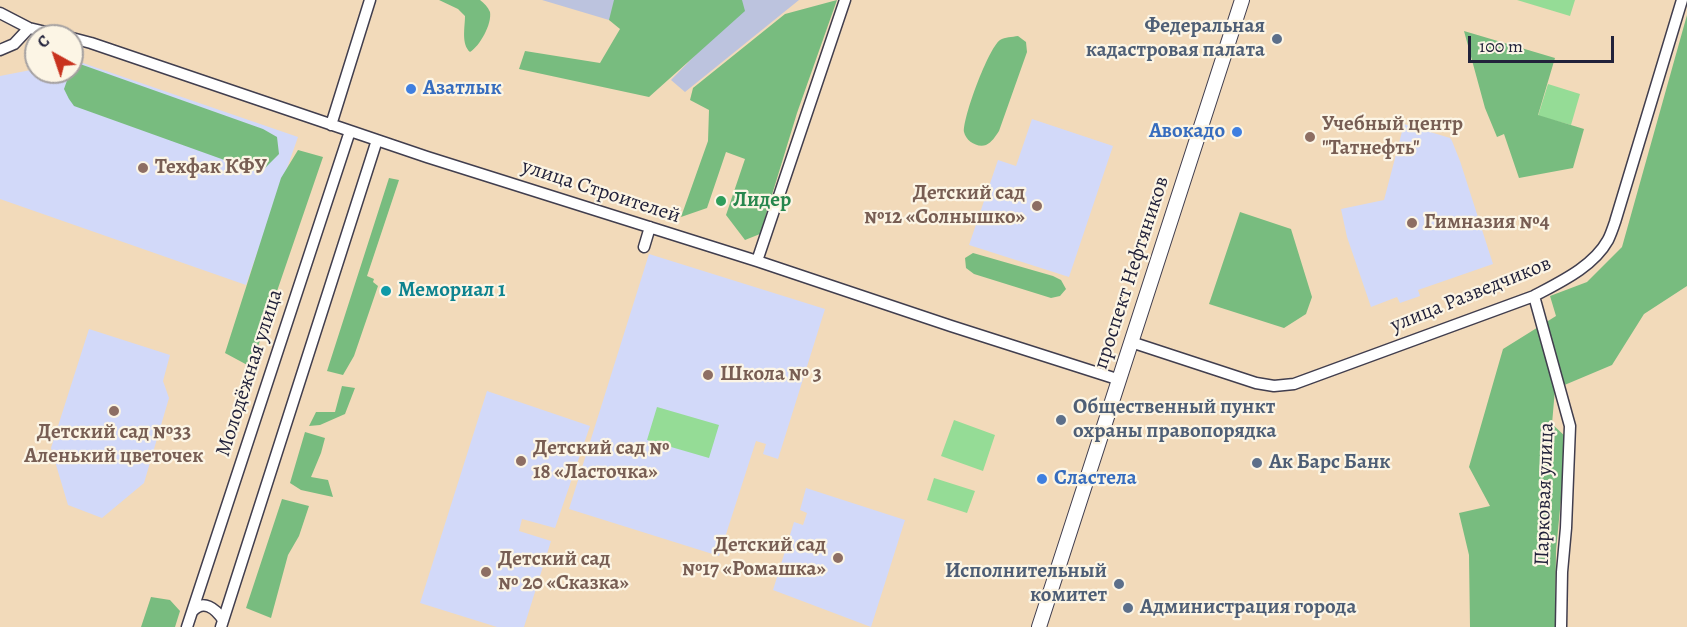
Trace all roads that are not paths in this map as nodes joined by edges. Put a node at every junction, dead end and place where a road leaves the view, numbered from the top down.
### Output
1 (370, 0) edge
2 (845, 0) edge
3 (1242, 0) edge
4 (1682, 0) edge
5 (0, 13) edge
6 (24, 26) edge
7 (24, 33) edge
8 (84, 41) edge
9 (0, 50) edge
10 (331, 124) junction
11 (350, 131) junction
12 (377, 140) junction
13 (650, 227) junction
14 (644, 247) dead end
15 (757, 261) junction
16 (1534, 296) junction
17 (1131, 342) junction
18 (1120, 380) junction
19 (192, 612) junction
20 (222, 624) edge
21 (187, 627) edge
22 (1039, 627) edge
23 (1561, 627) edge

1 - 10 street
2 - 15 street
3 - 17 main road, проспект Нефтяников
4 - 16 street, улица Разведчиков
5 - 6 street
7 - 9 street
8 - 10 street, улица Строителей
10 - 11 street, улица Строителей
11 - 12 street, улица Строителей
11 - 19 street, Молодёжная улица
12 - 13 street, улица Строителей
12 - 20 street
13 - 14 street
13 - 15 street, улица Строителей
15 - 18 street, улица Строителей
16 - 17 street, улица Разведчиков
16 - 23 street, Парковая улица
17 - 18 main road, проспект Нефтяников
18 - 22 main road, проспект Нефтяников
19 - 20 street
19 - 21 street, Молодёжная улица

